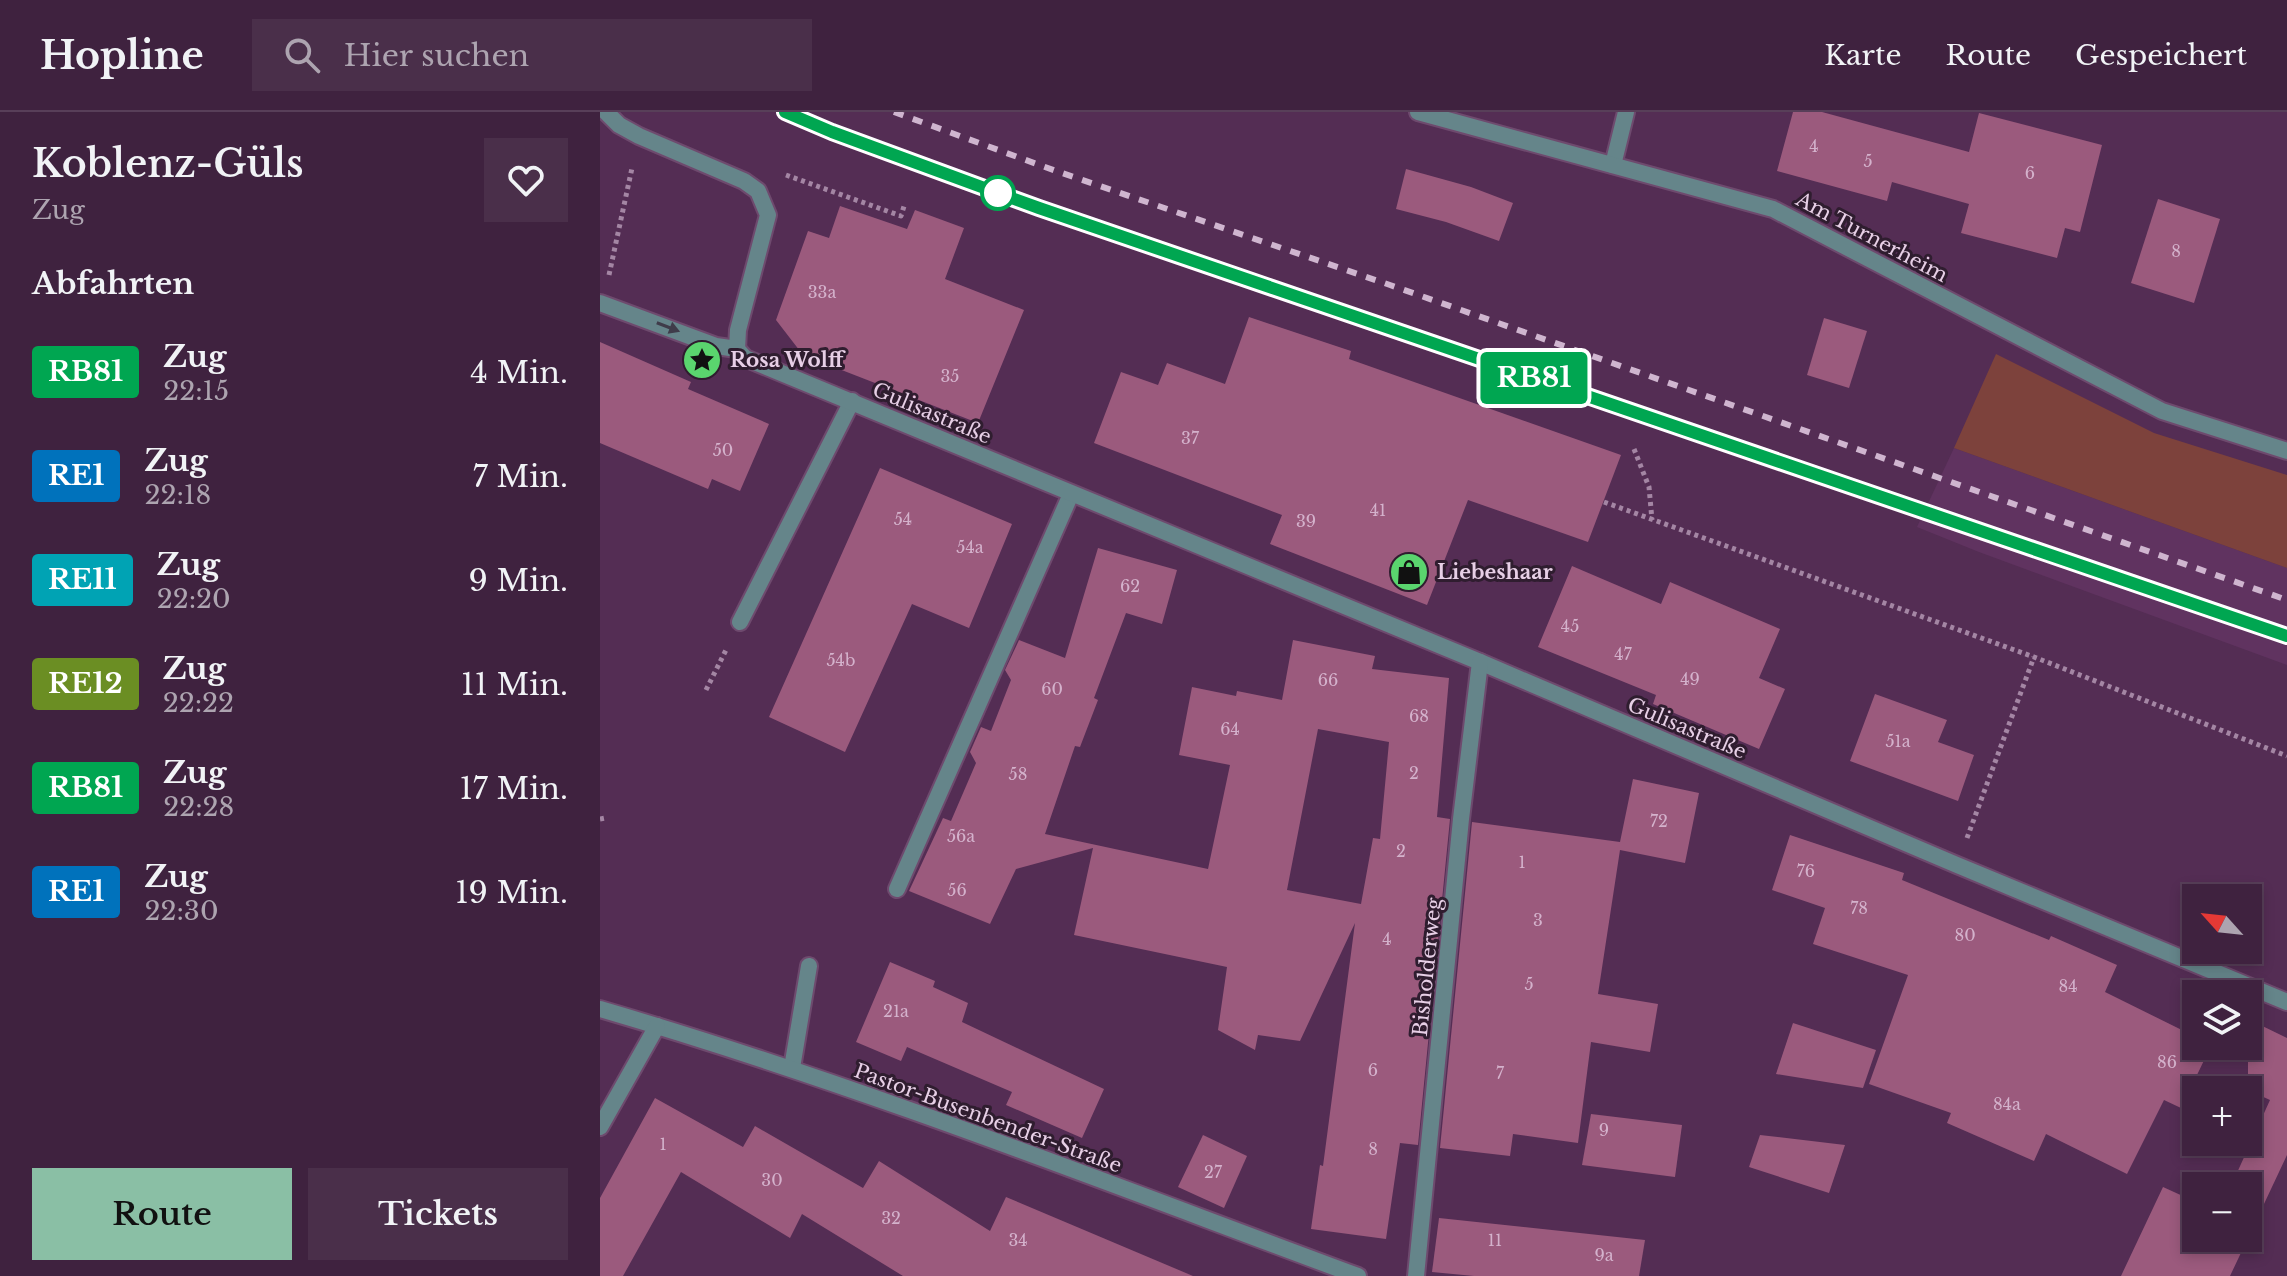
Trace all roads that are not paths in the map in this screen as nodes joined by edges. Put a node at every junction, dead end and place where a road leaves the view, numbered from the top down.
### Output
1 (606, 112) edge
2 (1418, 112) edge
3 (1626, 112) edge
4 (1613, 165) junction
5 (602, 303) edge
6 (737, 349) junction
7 (852, 401) junction
8 (2287, 451) edge
9 (1071, 494) junction
10 (740, 622) road end
11 (1480, 662) junction
12 (897, 889) dead end
13 (809, 966) dead end
14 (2287, 1002) edge
15 (600, 1009) edge
16 (657, 1026) junction
17 (792, 1068) junction
18 (600, 1127) edge
19 (1358, 1276) edge
20 (1416, 1276) edge

1 - 6 street
2 - 4 street, Am Turnerheim
3 - 4 street
4 - 8 street, Am Turnerheim
5 -> 6 street, Gulisastraße
6 - 7 street, Gulisastraße
7 - 9 street, Gulisastraße
7 - 10 street
9 - 11 street, Gulisastraße
9 - 12 street
11 - 14 street, Gulisastraße
11 - 20 street, Bisholderweg
13 - 17 street
15 - 16 street, Pastor-Busenbender-Straße
16 - 17 street, Pastor-Busenbender-Straße
16 - 18 street
17 - 19 street, Pastor-Busenbender-Straße

